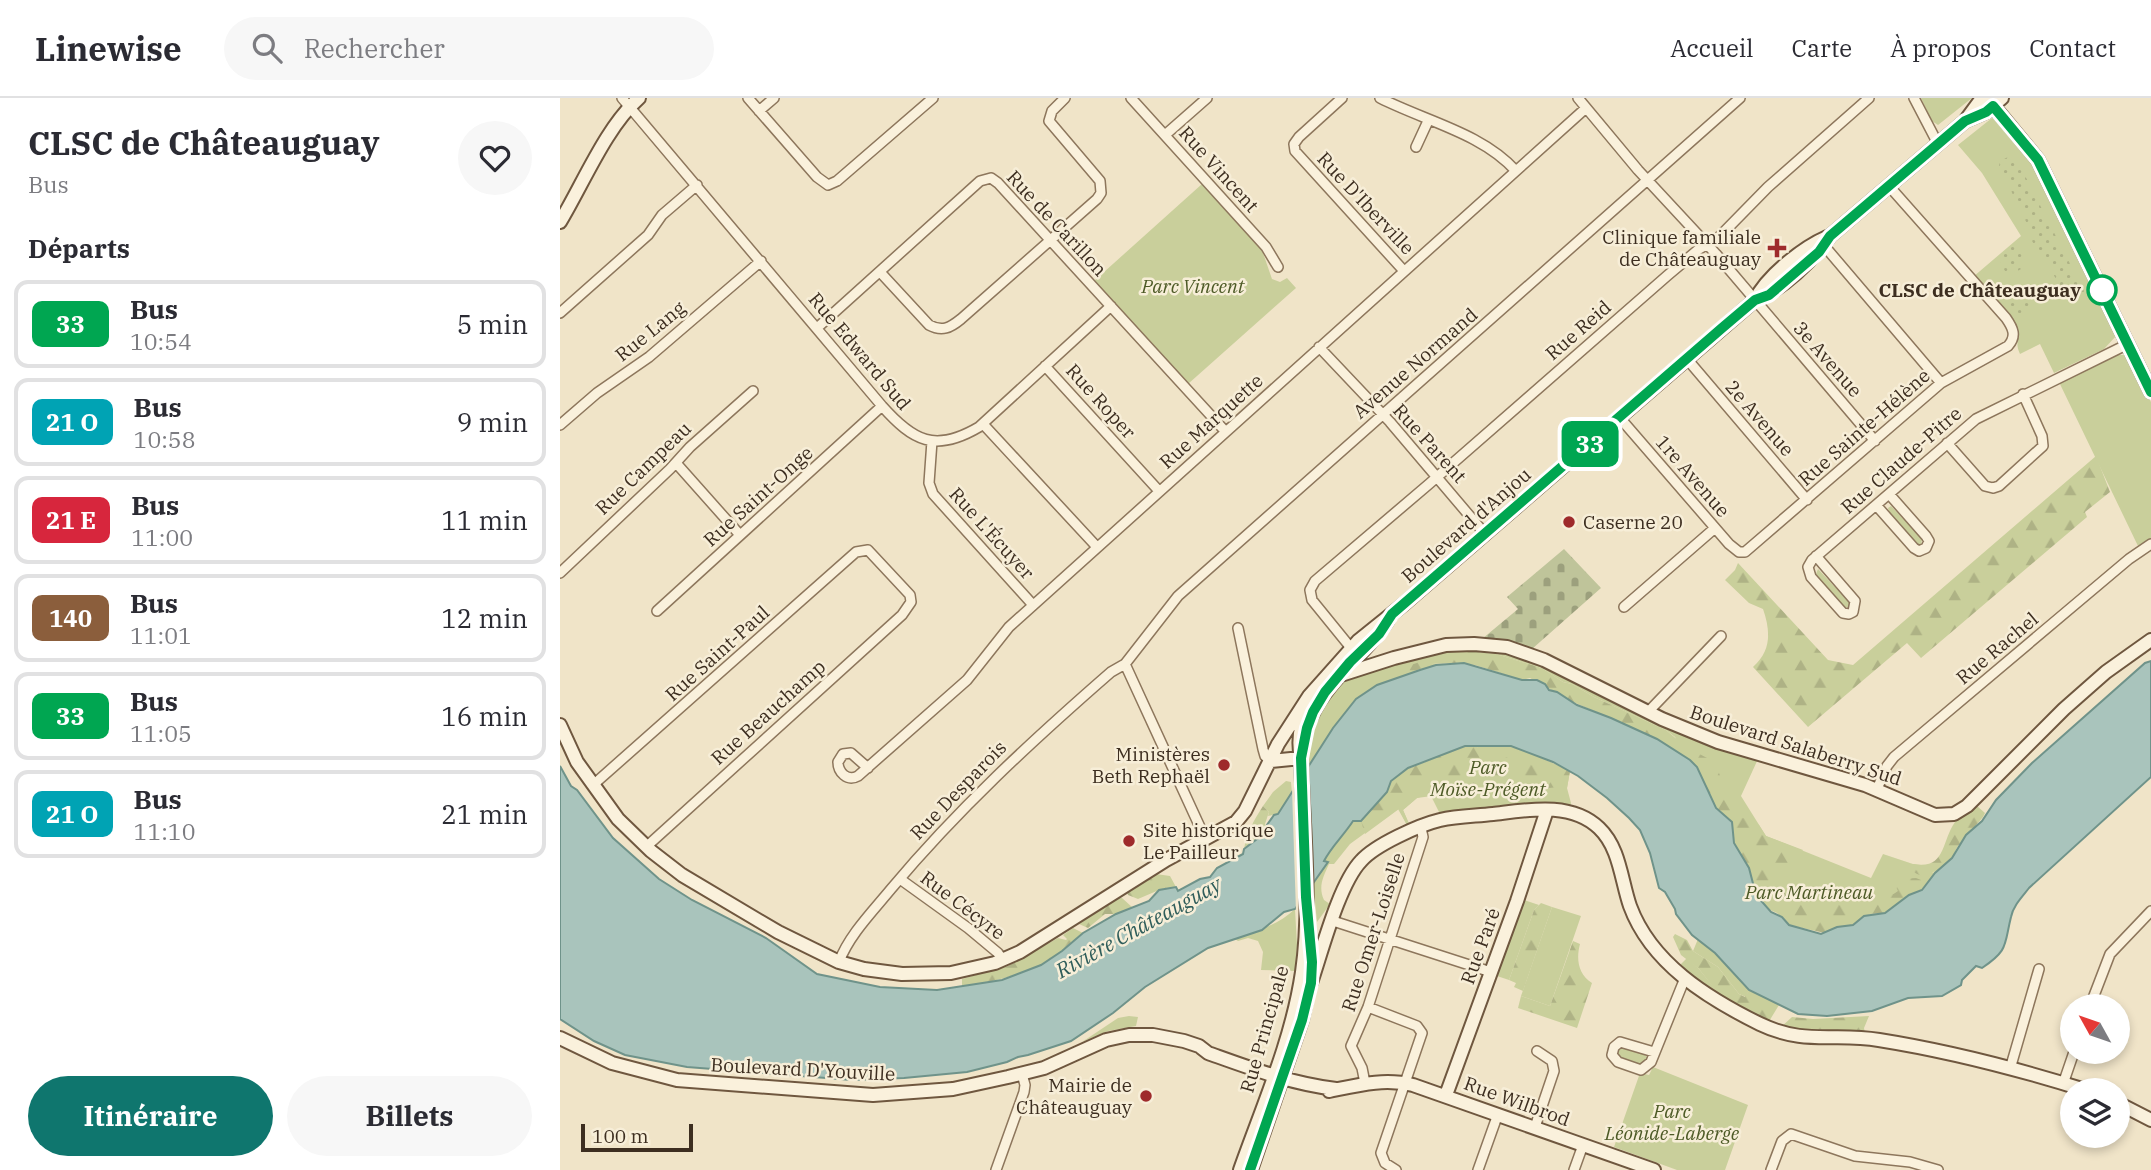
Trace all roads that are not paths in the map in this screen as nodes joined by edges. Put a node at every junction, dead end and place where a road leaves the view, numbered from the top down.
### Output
1 (748, 98) edge
2 (774, 98) edge
3 (933, 98) edge
4 (1065, 98) edge
5 (1131, 98) edge
6 (1206, 98) edge
7 (1342, 98) edge
8 (1380, 98) edge
9 (1578, 98) edge
10 (1740, 98) edge
11 (1869, 98) edge
12 (1914, 98) edge
13 (1991, 100) edge
14 (630, 101) edge
15 (1586, 108) junction
16 (759, 111) junction
17 (1428, 121) junction
18 (1165, 135) junction
19 (1938, 144) junction
20 (1416, 147) dead end
21 (1516, 171) junction
22 (1647, 180) junction
23 (697, 185) junction
24 (1889, 186) junction
25 (560, 222) edge
26 (1050, 239) junction
27 (1824, 240) junction
28 (1707, 245) junction
29 (761, 261) junction
30 (1278, 267) dead end
31 (1404, 271) junction
32 (880, 272) junction
33 (1755, 300) junction
34 (1111, 306) junction
35 (560, 313) edge
36 (817, 328) junction
37 (2127, 344) junction
38 (1319, 348) junction
39 (1687, 359) junction
40 (1045, 366) junction
41 (1941, 383) junction
42 (753, 391) dead end
43 (2151, 392) edge
44 (2023, 394) junction
45 (882, 406) junction
46 (1382, 415) junction
47 (1620, 418) junction
48 (983, 424) junction
49 (560, 425) edge
50 (1225, 431) junction
51 (932, 440) junction
52 (1875, 441) junction
53 (1947, 443) junction
54 (676, 463) junction
55 (1437, 477) junction
56 (1159, 491) junction
57 (1889, 494) junction
58 (1807, 500) junction
59 (1876, 505) junction
60 (1715, 528) junction
61 (1485, 534) junction
62 (740, 535) junction
63 (2151, 544) edge
64 (1097, 547) junction
65 (1742, 552) joint
66 (1816, 556) junction
67 (560, 573) edge
68 (911, 602) joint
69 (1034, 605) junction
70 (1624, 607) dead end
71 (657, 611) dead end
72 (1238, 628) dead end
73 (1721, 636) dead end
74 (2151, 640) edge
75 (1355, 651) junction
76 (1125, 664) junction
77 (1375, 664) junction
78 (1338, 676) junction
79 (1319, 686) junction
80 (1648, 712) junction
81 (560, 725) edge
82 (1301, 758) junction
83 (1271, 761) junction
84 (867, 768) dead end
85 (593, 785) junction
86 (1877, 789) junction
87 (1546, 810) junction
88 (1421, 828) junction
89 (1205, 838) junction
90 (646, 847) junction
91 (900, 879) junction
92 (1306, 897) junction
93 (2151, 911) edge
94 (1332, 921) junction
95 (1391, 940) junction
96 (1003, 960) junction
97 (839, 962) junction
98 (2039, 969) dead end
99 (1491, 972) junction
100 (1685, 978) junction
101 (1311, 983) junction
102 (2095, 994) edge
103 (1368, 1007) junction
104 (560, 1038) edge
105 (1537, 1051) dead end
106 (1654, 1052) junction
107 (2010, 1069) junction
108 (1022, 1074) junction
109 (1279, 1078) junction
110 (1365, 1083) junction
111 (1406, 1083) junction
112 (2060, 1083) edge
113 (1446, 1095) junction
114 (2130, 1109) edge
115 (1498, 1114) junction
116 (2151, 1120) edge
117 (1535, 1127) junction
118 (1583, 1145) junction
119 (996, 1170) edge
120 (1240, 1170) edge
121 (1251, 1170) edge
122 (1396, 1170) edge
123 (1478, 1170) edge
124 (1574, 1170) edge
125 (1654, 1170) edge
126 (1771, 1170) edge
127 (1938, 1170) edge

1 - 16 street
2 - 16 street
3 - 16 street
4 - 26 street
5 - 18 street, Rue Vincent
6 - 18 street
7 - 31 street, Rue D'Iberville
8 - 17 street
9 - 15 street, 3e Avenue
10 - 22 street, Avenue Normand
11 - 28 street, Rue Reid
12 - 19 street
13 - 19 street, Boulevard d'Anjou
13 - 37 street
14 - 23 street, Rue Edward Sud
14 - 25 street
15 - 21 street, Rue Marquette
15 - 22 street, 3e Avenue
17 - 20 street
17 - 21 street
18 - 30 street, Rue Vincent
19 - 24 street, Boulevard d'Anjou
21 - 31 street, Rue Marquette
22 - 28 street, 3e Avenue
22 - 46 street, Avenue Normand
23 - 29 street, Rue Edward Sud
23 - 35 street
24 - 27 street, Boulevard d'Anjou
24 - 41 street, Rue Sainte-Hélène
26 - 32 street
26 - 32 street, Rue de Carillon
26 - 34 street, Rue de Carillon
27 - 33 street, Boulevard d'Anjou
27 - 41 street
28 - 33 street, 3e Avenue
28 - 55 street, Rue Reid
29 - 36 street, Rue Edward Sud
29 - 49 street, Rue Lang
31 - 38 street, Rue Marquette
32 - 36 street, Rue de Carillon
33 - 39 street, Boulevard d'Anjou
33 - 52 street, 3e Avenue
34 - 40 street
34 - 50 street, Rue de Carillon
36 - 45 street, Rue Edward Sud
37 - 43 street
37 - 44 street, Rue Claude-Pitre
38 - 46 street, Rue Parent
38 - 50 street, Rue Marquette
39 - 47 street, Boulevard d'Anjou
39 - 58 street, 2e Avenue
40 - 48 street
40 - 56 street, Rue Roper
41 - 52 street, Rue Sainte-Hélène
42 - 54 street, Rue Campeau
44 - 53 street, Rue Claude-Pitre
44 - 53 street
45 - 51 street, Rue Edward Sud
45 - 62 street, Rue Saint-Onge
46 - 55 street, Rue Parent
46 - 76 street, Avenue Normand
47 - 60 street, 1re Avenue
47 - 61 street, Boulevard d'Anjou
48 - 51 street
48 - 64 street
50 - 56 street, Rue Marquette
51 - 69 street, Rue L'Écuyer
52 - 58 street, Rue Sainte-Hélène
53 - 57 street, Rue Claude-Pitre
54 - 62 street
54 - 67 street, Rue Campeau
55 - 61 street, Rue Parent
55 - 75 street, Rue Reid
56 - 64 street, Rue Marquette
57 - 59 street, Rue Claude-Pitre
57 - 59 street
58 - 65 street, Rue Sainte-Hélène
59 - 66 street, Rue Claude-Pitre
60 - 65 street, 1re Avenue
60 - 70 street
61 - 75 street, Boulevard d'Anjou
62 - 71 street, Rue Saint-Onge
63 - 86 street, Rue Rachel
64 - 69 street, Rue Marquette
66 - 66 street
68 - 85 street, Rue Saint-Paul
68 - 90 street, Rue Beauchamp
69 - 84 street, Rue Marquette
72 - 83 street
73 - 80 street
74 - 86 street, Boulevard Salaberry Sud
75 - 77 street
75 - 78 street
75 - 79 street
76 - 89 street
76 - 91 street, Rue Desparois
77 - 78 street, Boulevard Salaberry Sud
77 - 80 street, Boulevard Salaberry Sud
78 - 82 street
79 - 82 street
79 - 83 street
80 - 86 street, Boulevard Salaberry Sud
81 - 85 street
82 - 83 street
82 - 92 street
83 - 89 street
85 - 90 street
87 - 88 street, Rue Principale
87 - 99 street, Rue Paré
87 - 100 street, Rue Principale
88 - 94 street, Rue Principale
88 - 95 street, Rue Omer-Loiselle
89 - 96 street
90 - 97 street
91 - 96 street, Rue Cécyre
91 - 97 street, Rue Desparois
92 - 101 street, Rue Principale
92 - 109 street, Rue Principale
93 - 102 street
94 - 95 street
94 - 101 street, Rue Principale
95 - 99 street
95 - 103 street, Rue Omer-Loiselle
96 - 97 street
98 - 107 street
99 - 113 street, Rue Paré
100 - 106 street
100 - 107 street, Rue Principale
101 - 109 street, Rue Principale
103 - 110 street, Rue Omer-Loiselle
103 - 111 street
104 - 108 street, Boulevard D'Youville
105 - 117 street
106 - 106 street
107 - 112 street, Rue Principale
108 - 109 street, Boulevard D'Youville
108 - 119 street
109 - 110 street, Rue Wilbrod
109 - 120 street, Rue Principale
109 - 121 street, Rue Principale
110 - 111 street, Rue Wilbrod
111 - 113 street, Rue Wilbrod
111 - 122 street
113 - 115 street, Rue Wilbrod
114 - 116 street
115 - 117 street, Rue Wilbrod
115 - 123 street
117 - 118 street, Rue Wilbrod
118 - 124 street
118 - 125 street, Rue Wilbrod
126 - 127 street

